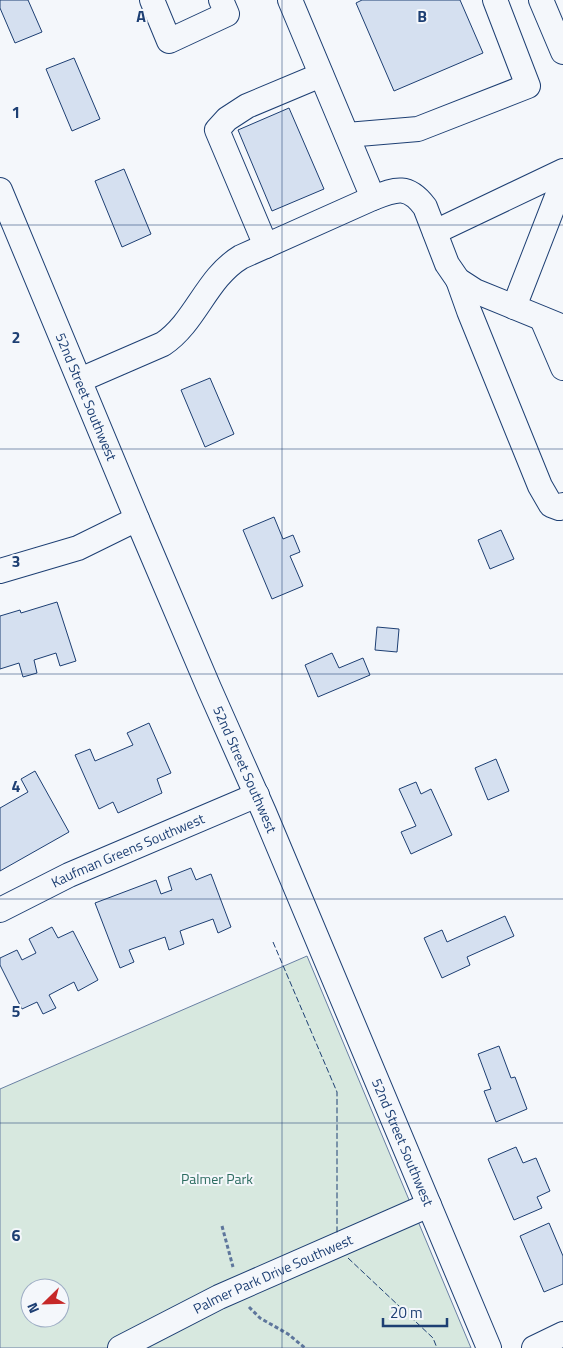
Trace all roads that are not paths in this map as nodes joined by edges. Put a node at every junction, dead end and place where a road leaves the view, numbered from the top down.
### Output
1 (152, 0) edge
2 (221, 0) edge
3 (290, 0) edge
4 (495, 0) edge
5 (541, 0) edge
6 (563, 52) edge
7 (321, 75) junction
8 (347, 135) junction
9 (563, 171) edge
10 (563, 182) edge
11 (0, 190) edge
12 (373, 198) junction
13 (435, 232) junction
14 (266, 246) junction
15 (458, 280) junction
16 (514, 307) junction
17 (553, 323) edge
18 (563, 368) edge
19 (80, 380) junction
20 (563, 505) edge
21 (137, 519) junction
22 (0, 571) edge
23 (256, 794) junction
24 (0, 910) edge
25 (429, 1205) junction
26 (563, 1334) edge
27 (120, 1348) edge
28 (489, 1348) edge
29 (534, 1348) edge

1 - 2 street
3 - 7 street
4 - 8 street
5 - 6 street
7 - 8 street
7 - 14 street
8 - 12 street
9 - 13 street
10 - 16 street
11 - 19 street, 52nd Street Southwest
12 - 13 street
12 - 14 street
13 - 15 street
14 - 19 street
15 - 16 street
15 - 20 street
16 - 17 street
17 - 18 street
19 - 21 street, 52nd Street Southwest
21 - 22 street
21 - 23 street, 52nd Street Southwest
23 - 24 street, Kaufman Greens Southwest
23 - 25 street, 52nd Street Southwest
25 - 27 street, Palmer Park Drive Southwest
25 - 28 street, 52nd Street Southwest
26 - 29 street

